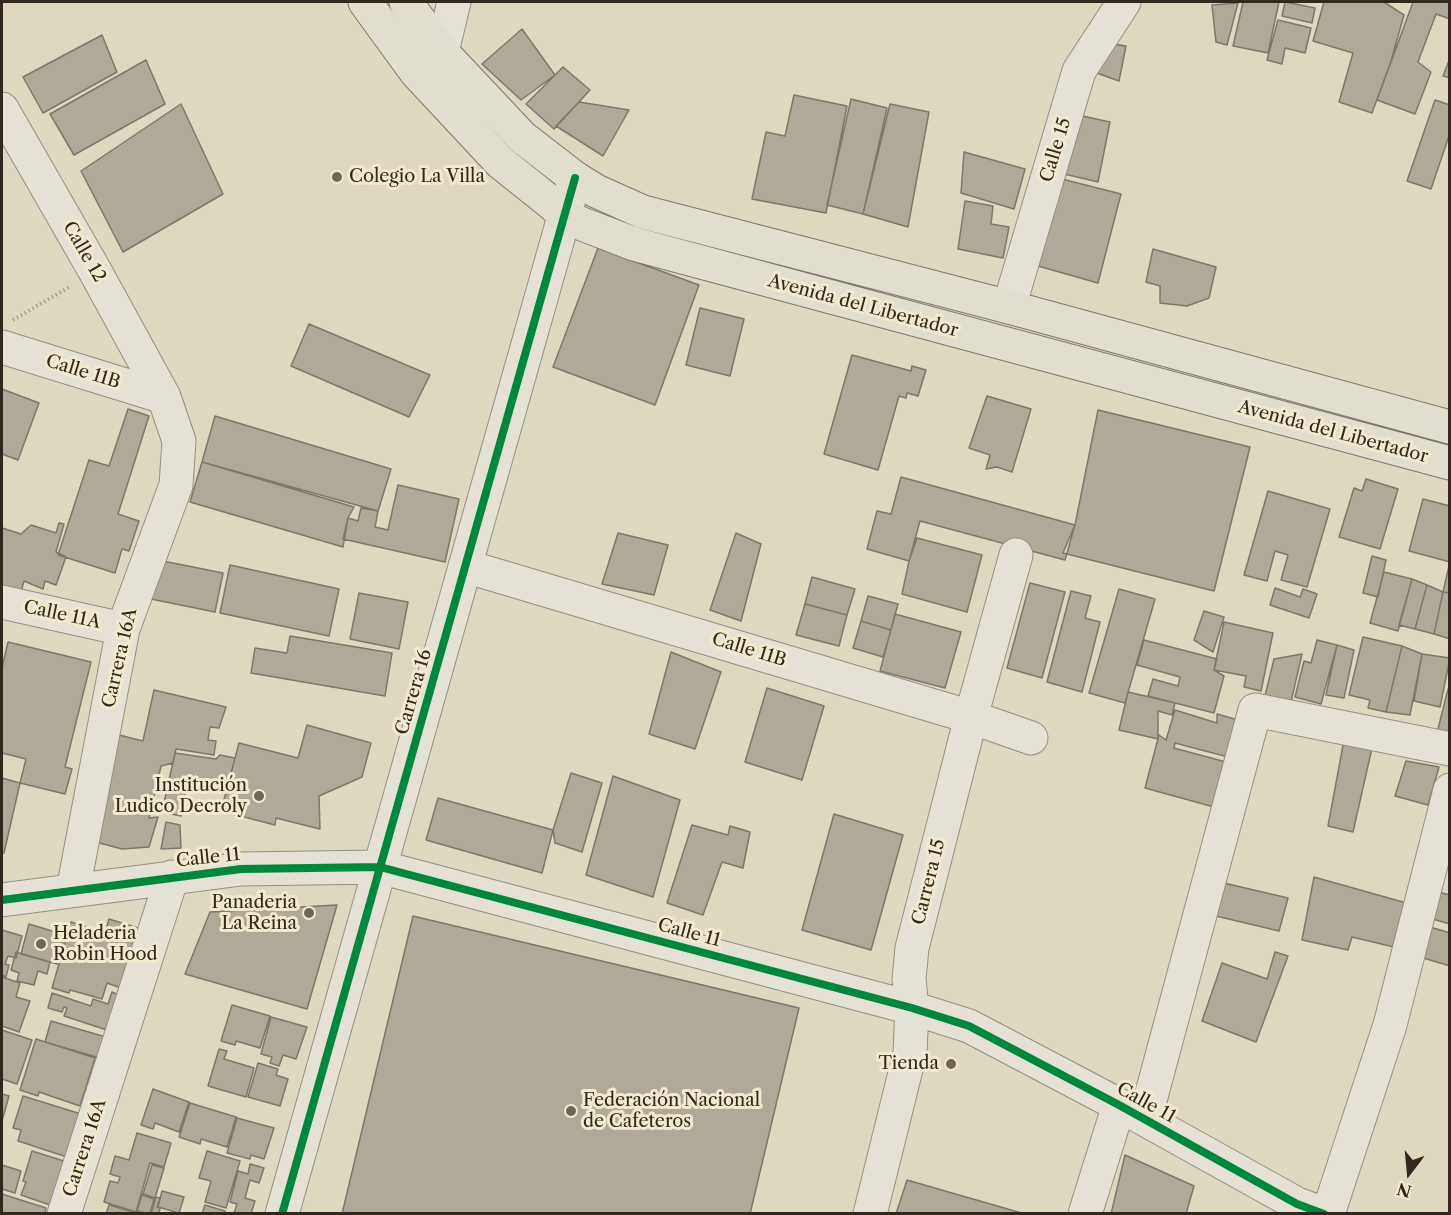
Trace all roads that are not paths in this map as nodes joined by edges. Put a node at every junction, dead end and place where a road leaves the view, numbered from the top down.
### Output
1 (365, 2) edge
2 (406, 2) edge
3 (454, 2) edge
4 (1124, 2) edge
5 (442, 52) junction
6 (2, 109) edge
7 (575, 178) junction
8 (564, 217) junction
9 (1009, 307) junction
10 (6, 334) edge
11 (164, 396) junction
12 (1449, 427) edge
13 (1449, 463) edge
14 (1016, 555) dead end
15 (465, 566) junction
16 (2, 602) edge
17 (123, 629) junction
18 (971, 717) junction
19 (1031, 738) dead end
20 (1449, 749) edge
21 (1449, 790) edge
22 (380, 867) junction
23 (172, 877) junction
24 (73, 890) junction
25 (2, 900) edge
26 (912, 1008) junction
27 (1132, 1112) junction
28 (1311, 1211) edge
29 (64, 1214) edge
30 (282, 1214) edge
31 (870, 1214) edge
32 (1085, 1214) edge

1 - 8 main road, Avenida del Libertador
2 - 5 main road, Avenida del Libertador
3 - 5 street
4 - 9 street, Calle 15
5 - 7 main road, Avenida del Libertador
6 - 11 street, Calle 12
7 - 8 street, Carrera 16
7 - 9 main road, Avenida del Libertador
8 - 13 main road, Avenida del Libertador
8 - 15 street, Carrera 16
9 - 12 main road, Avenida del Libertador
10 - 11 street, Calle 11B
11 - 17 street, Carrera 16A
14 - 18 street, Carrera 15
15 - 18 street, Calle 11B
15 - 22 street, Carrera 16
16 - 17 street, Calle 11A
17 - 24 street, Carrera 16A
18 - 19 street, Calle 11B
18 - 26 street, Carrera 15
20 - 27 street
21 - 28 street
22 - 23 street, Calle 11
22 - 26 street, Calle 11
22 - 30 street, Carrera 16
23 - 24 street, Calle 11
23 - 29 street, Carrera 16A
24 - 25 street, Calle 11
26 - 27 street, Calle 11
26 - 31 street, Carrera 15
27 - 28 street, Calle 11
27 - 32 street

